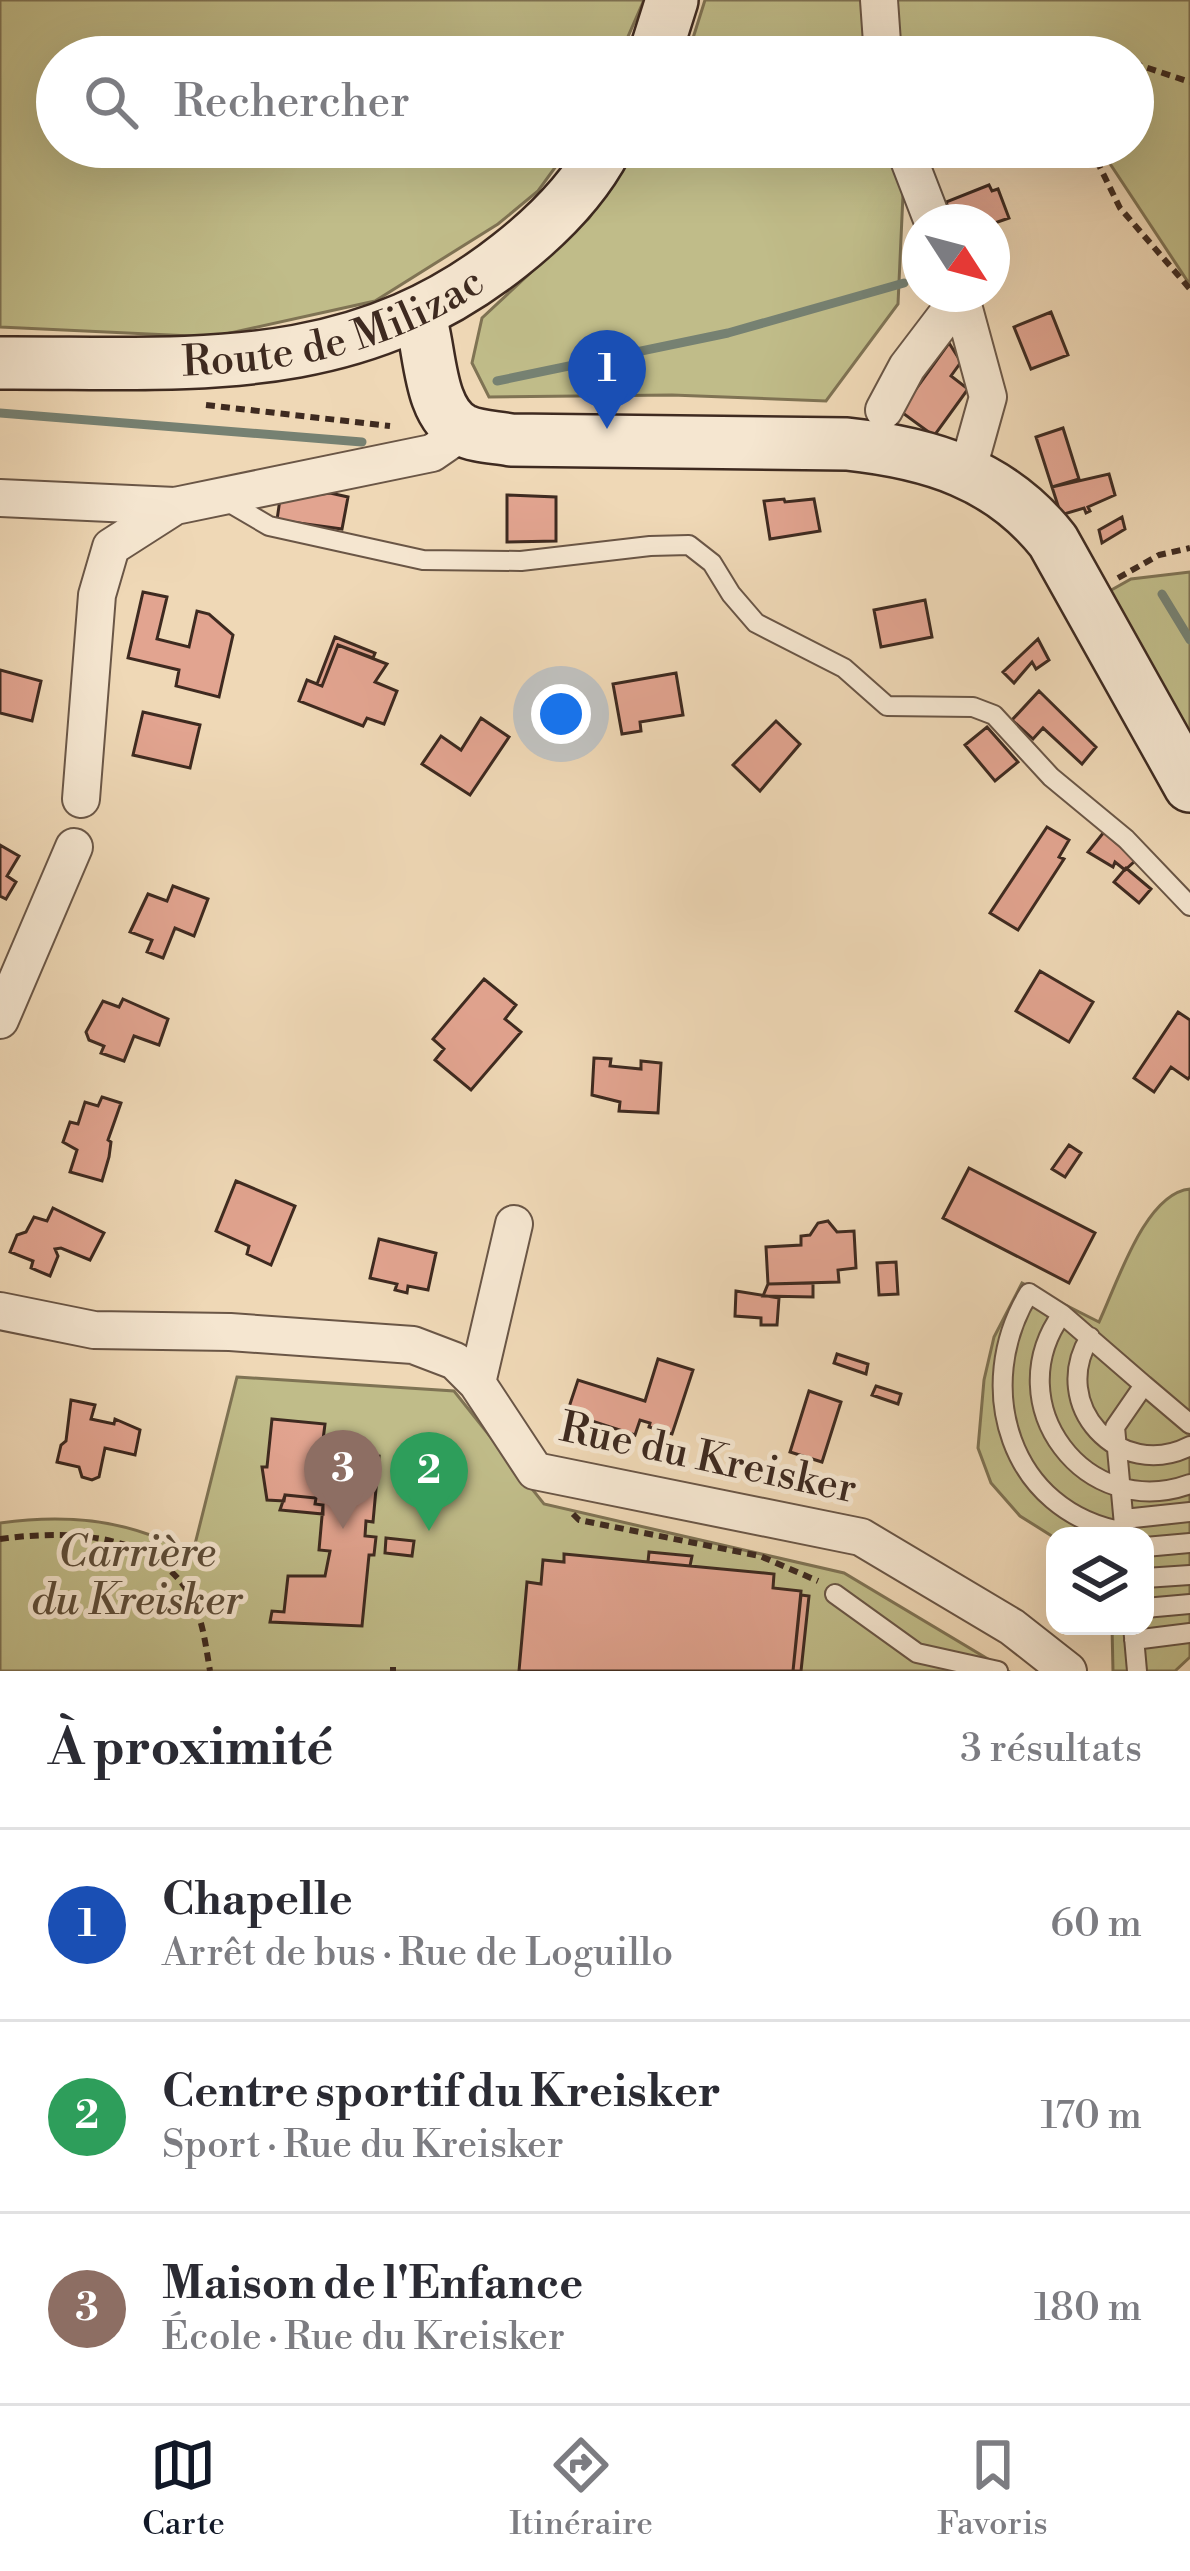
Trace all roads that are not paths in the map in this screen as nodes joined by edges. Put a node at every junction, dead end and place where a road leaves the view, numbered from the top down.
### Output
1 (672, 0) edge
2 (879, 0) edge
3 (661, 36) edge
4 (882, 36) edge
5 (590, 168) edge
6 (912, 168) edge
7 (926, 204) edge
8 (948, 312) edge
9 (966, 312) edge
10 (419, 314) junction
11 (0, 363) edge
12 (884, 410) dead end
13 (464, 431) junction
14 (968, 472) junction
15 (219, 496) junction
16 (0, 498) edge
17 (175, 506) junction
18 (1190, 786) edge
19 (81, 800) dead end
20 (74, 847) dead end
21 (1190, 906) edge
22 (0, 1020) edge
23 (514, 1224) dead end
24 (0, 1311) edge
25 (1062, 1313) junction
26 (1090, 1337) junction
27 (477, 1383) junction
28 (1144, 1385) junction
29 (1190, 1424) edge
30 (1190, 1446) edge
31 (1117, 1448) junction
32 (1190, 1484) edge
33 (1121, 1488) junction
34 (1190, 1512) edge
35 (1115, 1527) edge
36 (1124, 1527) edge
37 (1132, 1527) edge
38 (1190, 1544) edge
39 (1154, 1546) edge
40 (1190, 1575) edge
41 (1154, 1577) edge
42 (835, 1594) road end
43 (1190, 1604) edge
44 (1154, 1606) edge
45 (1154, 1633) edge
46 (1190, 1633) edge
47 (1134, 1635) edge
48 (998, 1671) edge
49 (1068, 1671) edge
50 (1137, 1671) edge

1 - 3 street
2 - 4 street
5 - 10 street, Route de Milizac
6 - 7 street
8 - 12 street
9 - 14 street
10 - 11 street, Route de Milizac
10 - 13 street
13 - 14 street
13 - 15 street
14 - 18 street
15 - 17 street
15 - 21 lane
16 - 17 street
17 - 19 street
20 - 22 street
23 - 27 street
24 - 27 street, Rue du Kreisker
25 - 26 lane
25 - 33 lane
25 - 35 lane
26 - 28 lane
26 - 31 lane
27 - 49 street, Rue du Kreisker
28 - 29 lane
28 - 31 lane
30 - 31 lane
31 - 33 lane
32 - 33 lane
33 - 36 lane
34 - 37 lane
38 - 39 lane
40 - 41 lane
42 - 48 lane
43 - 44 lane
45 - 46 lane
47 - 50 lane

